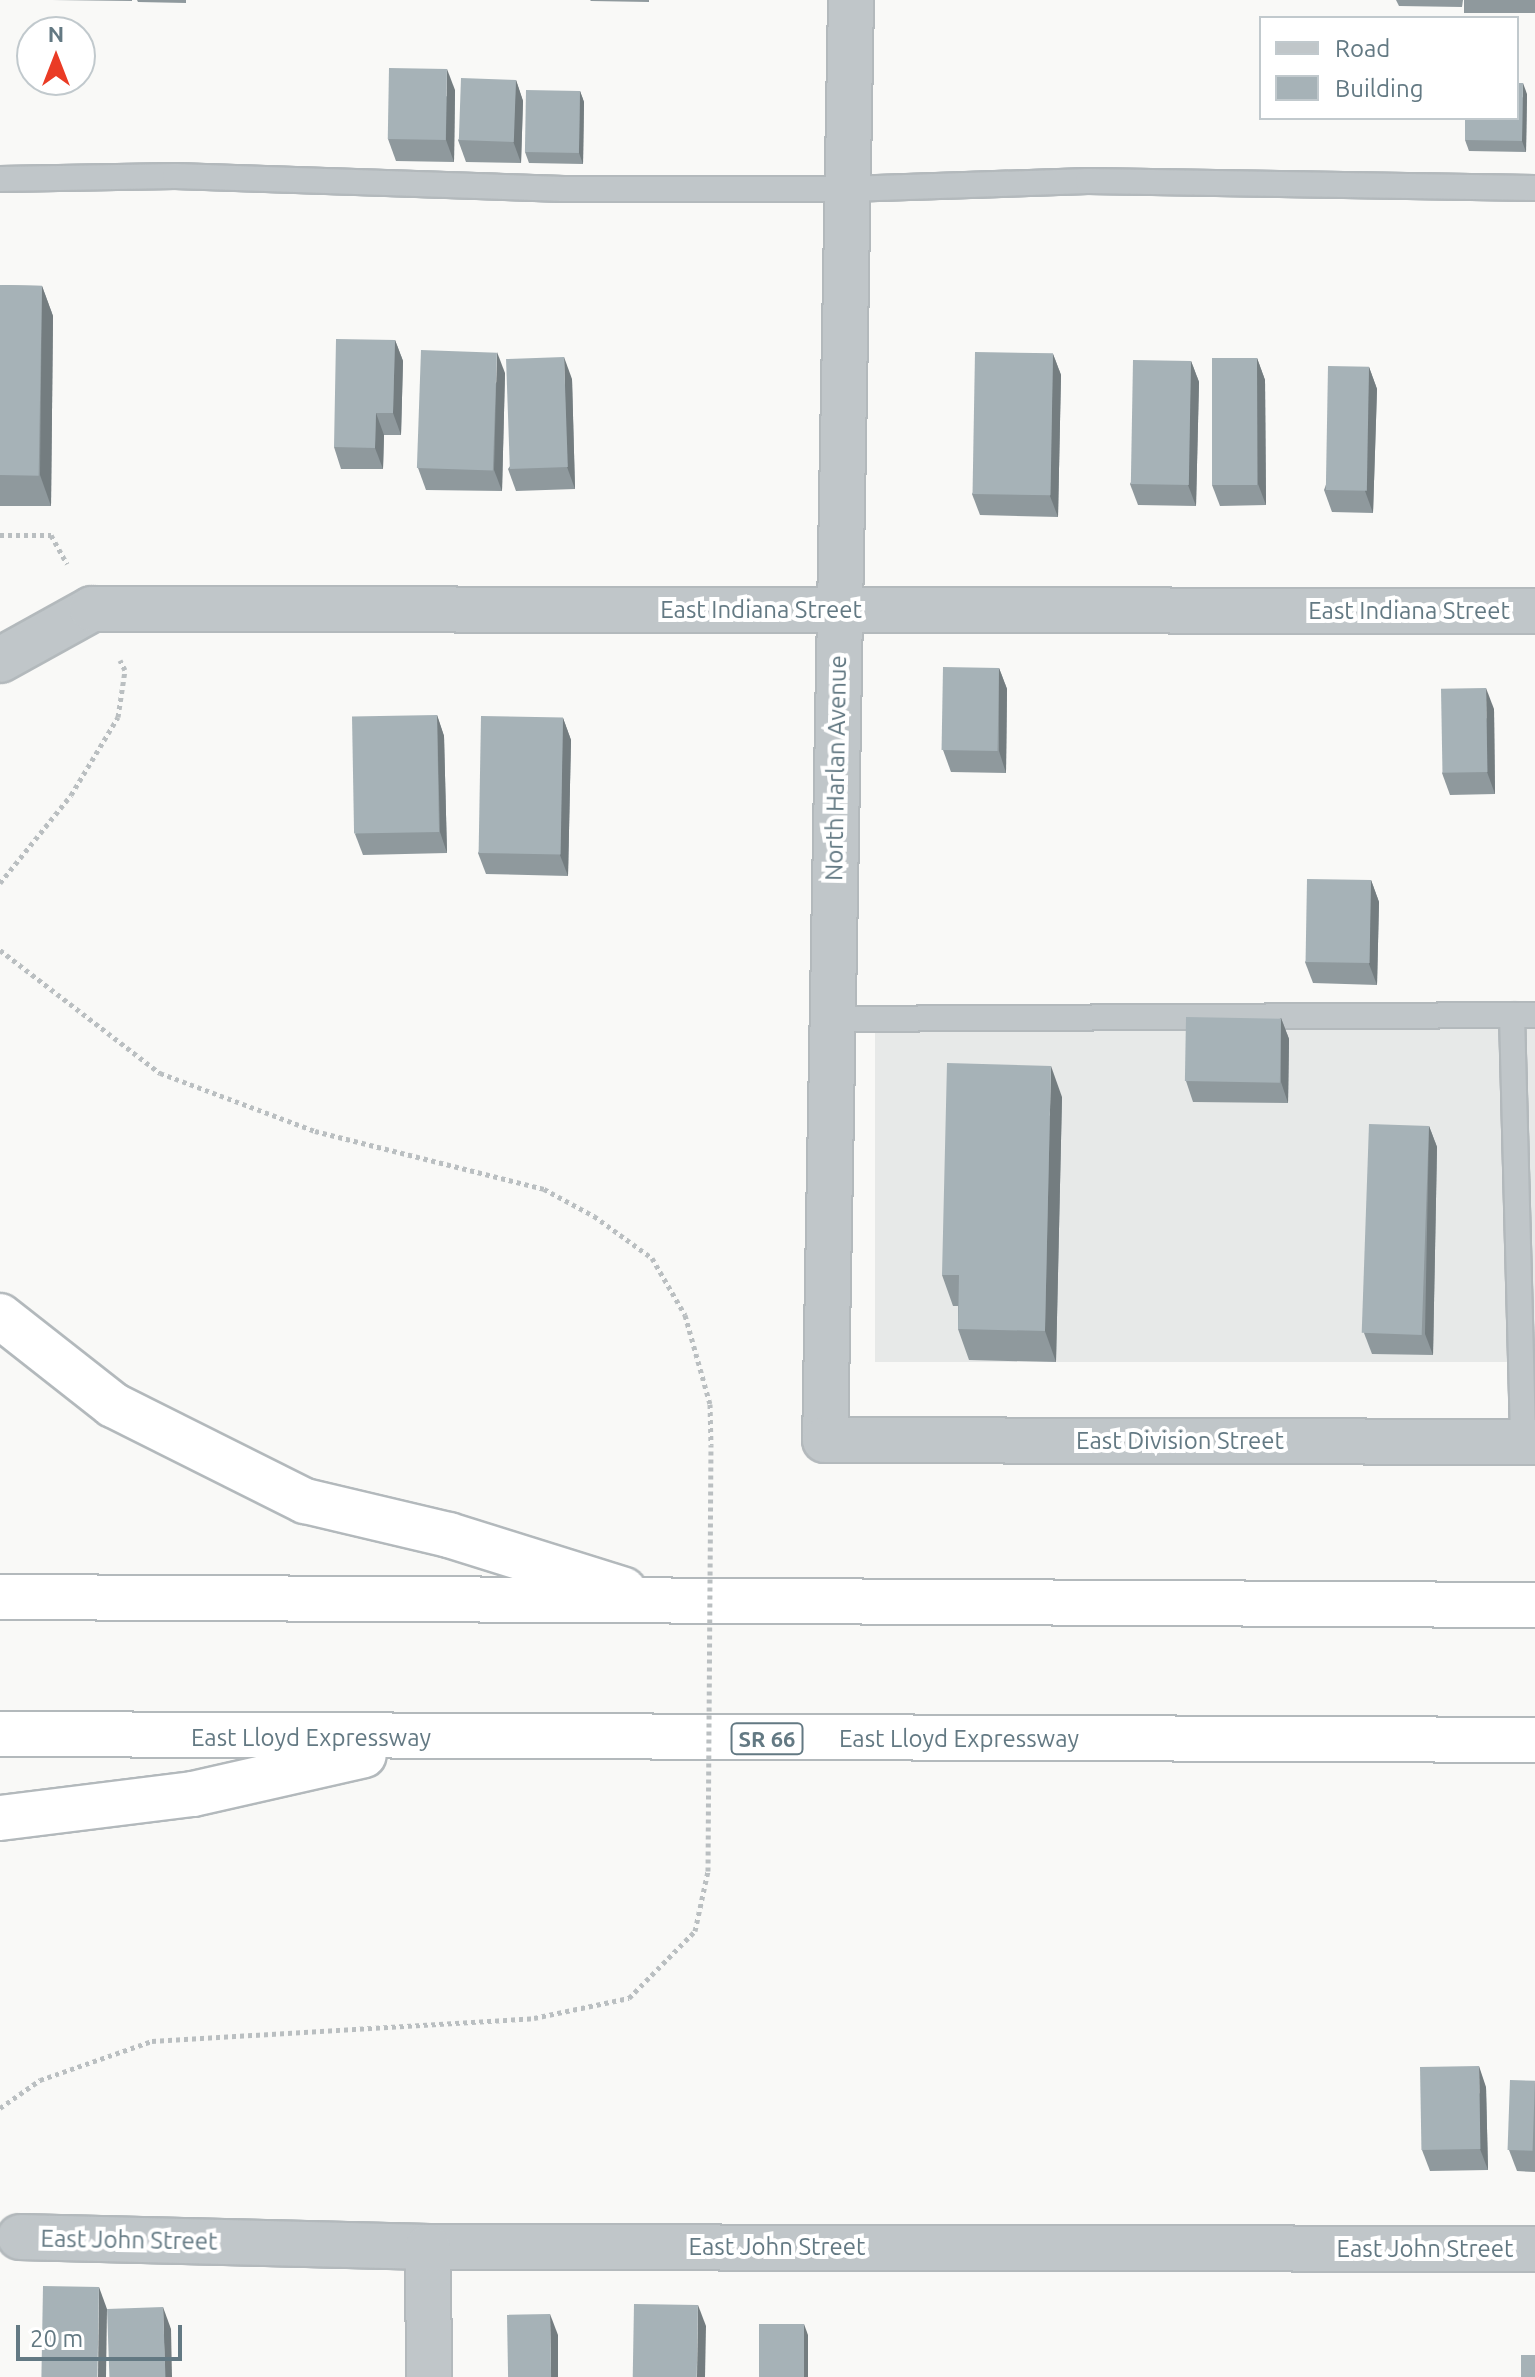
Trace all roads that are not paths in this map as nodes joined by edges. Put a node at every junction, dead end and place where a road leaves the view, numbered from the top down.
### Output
1 (851, 0) edge
2 (0, 179) edge
3 (1535, 188) edge
4 (847, 189) junction
5 (839, 610) junction
6 (1535, 611) edge
7 (0, 660) edge
8 (1524, 1015) edge
9 (832, 1019) junction
10 (0, 1316) edge
11 (825, 1440) joint
12 (1529, 1442) edge
13 (0, 1597) edge
14 (668, 1603) junction
15 (1535, 1605) edge
16 (0, 1734) edge
17 (436, 1738) junction
18 (1535, 1740) edge
19 (0, 1818) edge
20 (20, 2237) dead end
21 (428, 2247) junction
22 (1535, 2249) edge
23 (429, 2377) edge

1 - 4 street, North Harlan Avenue
2 - 4 lane
3 - 4 lane
4 - 5 street, North Harlan Avenue
5 - 6 street, East Indiana Street
5 - 7 street, East Indiana Street
5 - 9 street, North Harlan Avenue
8 - 9 lane
8 - 12 lane
9 - 11 street, North Harlan Avenue
10 - 14 highway
11 - 12 street, East Division Street
13 - 14 highway
14 - 15 highway
16 - 17 highway, East Lloyd Expressway / SR 66
17 - 18 highway, East Lloyd Expressway / SR 66
17 - 19 highway
20 - 21 street, East John Street
21 - 22 street, East John Street
21 - 23 street

